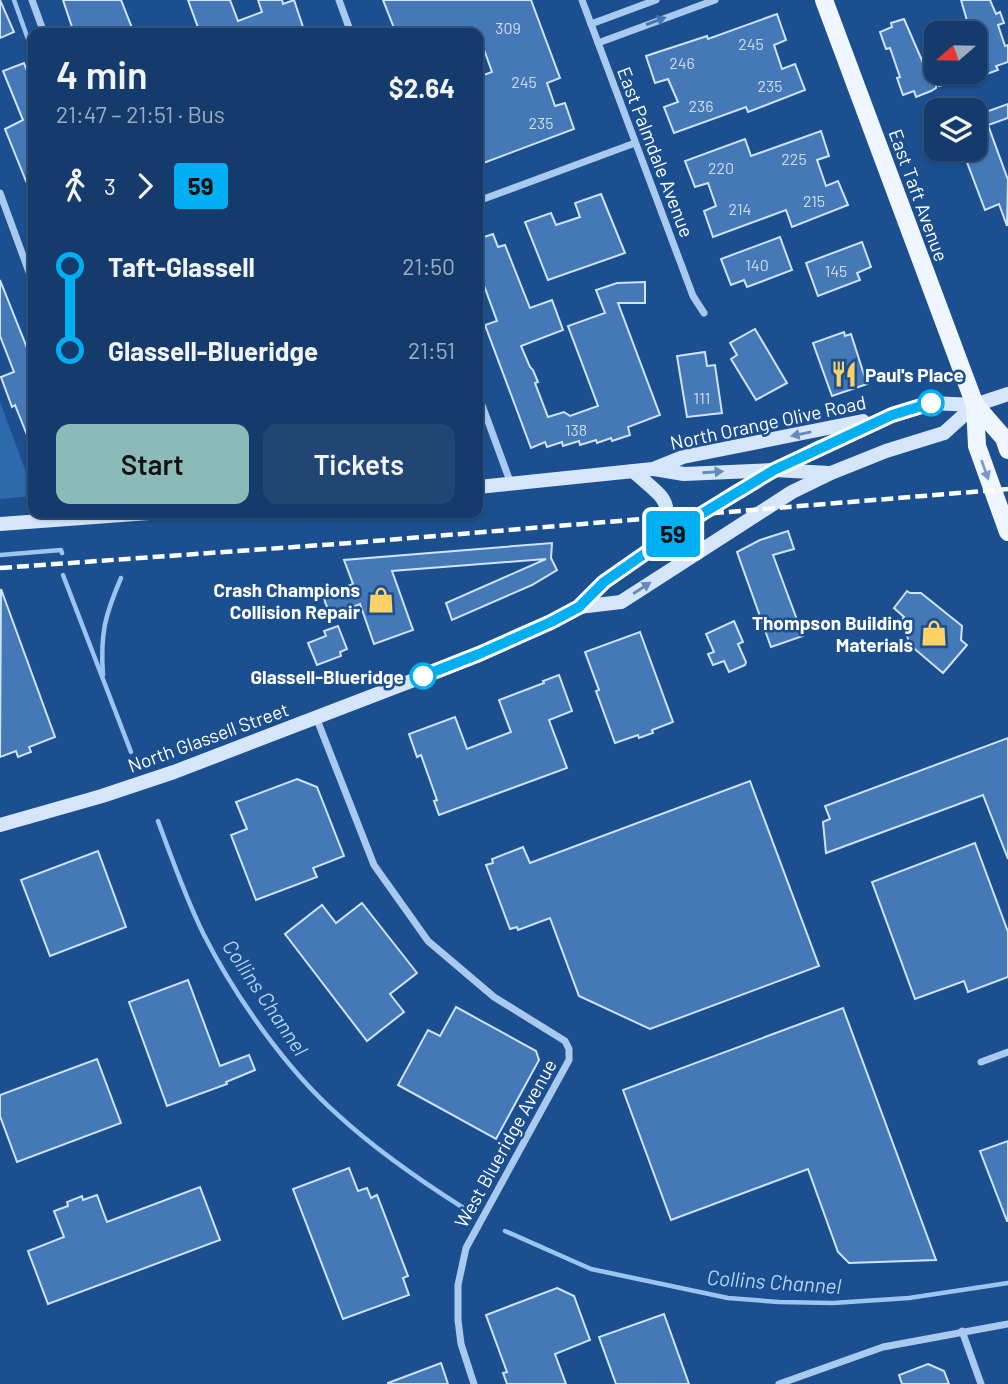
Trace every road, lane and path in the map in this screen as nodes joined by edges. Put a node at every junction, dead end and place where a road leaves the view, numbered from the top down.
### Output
1 (32, 0) edge
2 (339, 0) edge
3 (582, 0) edge
4 (656, 0) edge
5 (715, 0) edge
6 (824, 0) edge
7 (591, 24) junction
8 (42, 28) edge
9 (349, 28) edge
10 (598, 43) junction
11 (635, 143) junction
12 (0, 193) edge
13 (483, 199) edge
14 (28, 269) edge
15 (704, 313) dead end
16 (1008, 394) edge
17 (975, 405) junction
18 (483, 408) edge
19 (892, 415) junction
20 (1008, 450) edge
21 (653, 469) junction
22 (774, 470) junction
23 (633, 471) junction
24 (831, 473) junction
25 (511, 484) junction
26 (483, 487) edge
27 (68, 518) edge
28 (0, 524) edge
29 (1008, 533) edge
30 (654, 547) junction
31 (579, 607) junction
32 (316, 717) junction
33 (0, 825) edge
34 (1008, 1052) edge
35 (981, 1062) dead end
36 (1008, 1324) edge
37 (961, 1331) junction
38 (474, 1384) edge
39 (779, 1384) edge
40 (981, 1384) edge

1 - 8 street
2 - 9 street
3 - 7 street, East Palmdale Avenue
4 - 7 street
10 -> 5 street
6 - 17 main road, East Taft Avenue
7 - 10 street, East Palmdale Avenue
10 - 11 street, East Palmdale Avenue
11 - 13 street
11 - 15 street, East Palmdale Avenue
12 - 14 street
16 - 17 main road, North Glassell Street
17 - 19 main road, North Glassell Street
17 - 20 main road
17 - 24 main road, North Glassell Street
17 -> 29 main road
18 - 25 street
19 -> 21 main road, North Orange Olive Road
19 - 22 main road, North Glassell Street
21 -> 22 main road, North Orange Olive Road
21 - 23 main road, North Orange Olive Road
22 - 24 main road, North Orange Olive Road
22 - 30 main road, North Glassell Street
23 - 25 main road, North Orange Olive Road
23 - 30 main road
31 -> 24 main road, North Glassell Street
25 - 26 main road, North Orange Olive Road
27 - 28 main road
30 - 31 main road, North Glassell Street
31 - 32 main road, North Glassell Street
32 - 33 main road, North Glassell Street
32 - 38 street, West Blueridge Avenue
34 - 35 street
36 - 37 street
37 - 39 street
37 - 40 street

